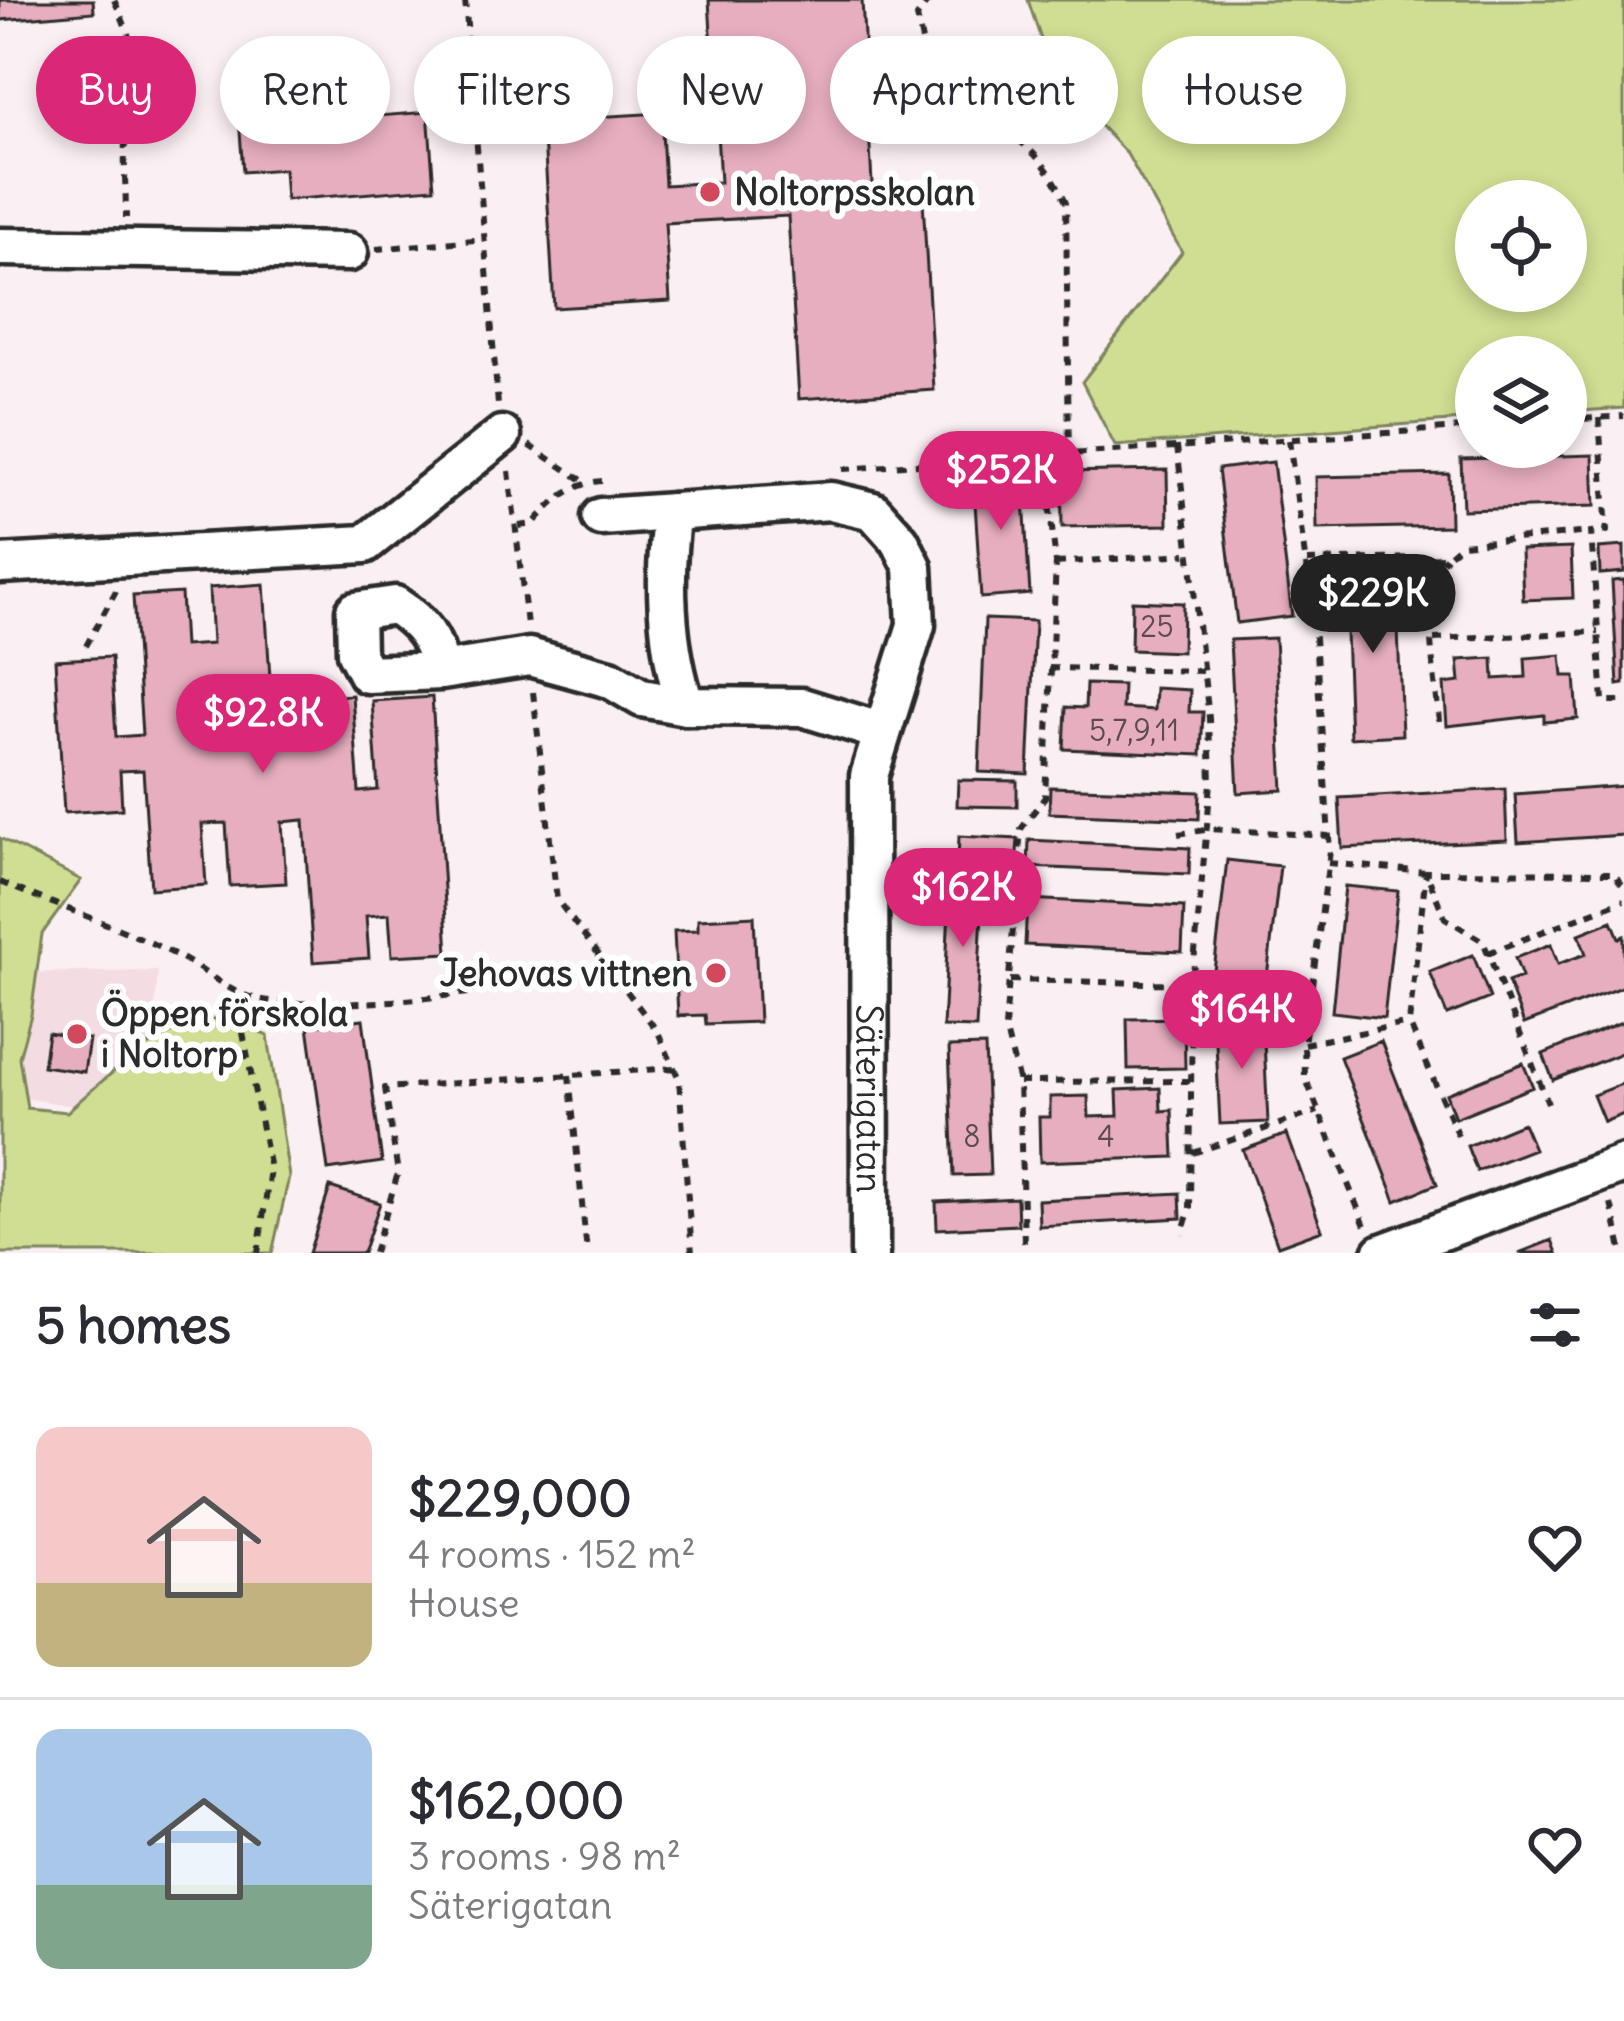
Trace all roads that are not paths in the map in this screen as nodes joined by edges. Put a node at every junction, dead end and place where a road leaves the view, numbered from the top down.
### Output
1 (0, 247) edge
2 (349, 252) road end
3 (513, 436) road end
4 (672, 512) junction
5 (601, 518) dead end
6 (0, 564) edge
7 (441, 671) dead end
8 (686, 706) junction
9 (879, 731) junction
10 (1616, 1176) edge
11 (1375, 1243) edge
12 (871, 1253) edge

1 - 2 street
3 - 6 street
4 - 5 street, Säterigatan
4 - 8 street
4 - 9 street, Säterigatan
7 - 8 street
8 - 9 street
9 - 12 street, Säterigatan
10 - 11 street

